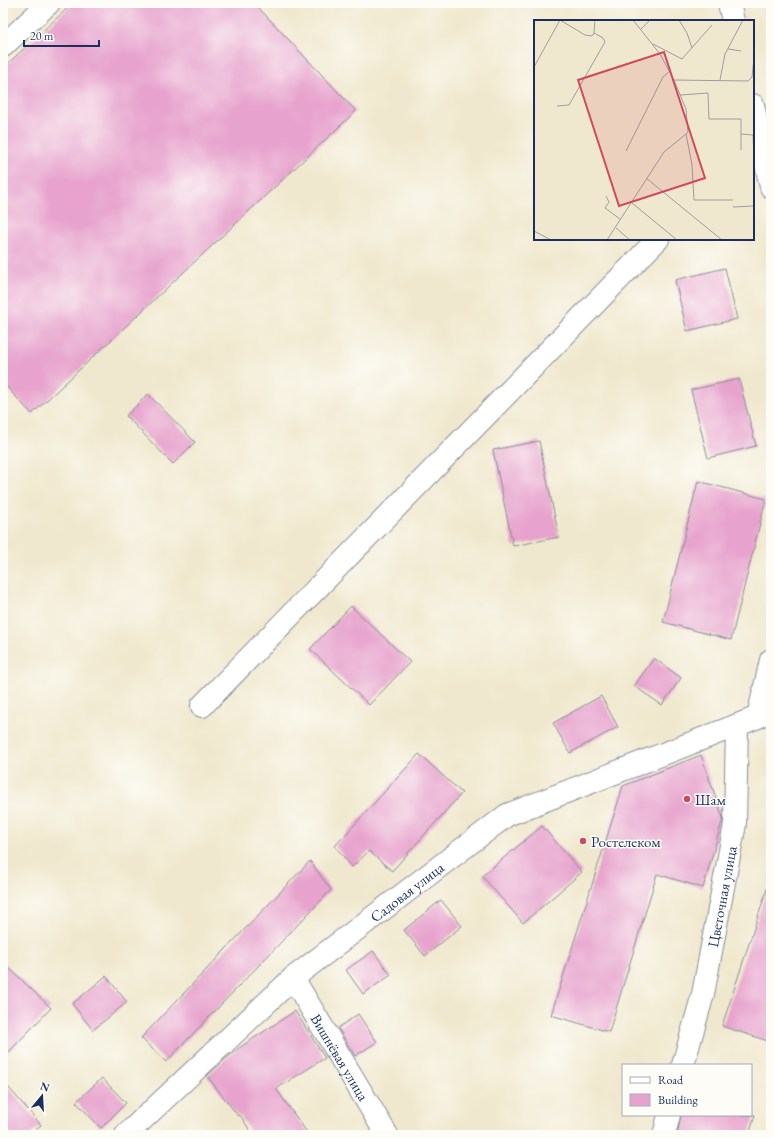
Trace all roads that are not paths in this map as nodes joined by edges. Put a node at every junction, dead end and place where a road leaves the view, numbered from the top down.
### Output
1 (49, 3) edge
2 (728, 3) edge
3 (733, 20) edge
4 (3, 46) edge
5 (754, 112) edge
6 (764, 178) edge
7 (657, 240) edge
8 (771, 660) edge
9 (202, 706) dead end
10 (737, 726) junction
11 (293, 978) junction
12 (683, 1064) edge
13 (669, 1116) edge
14 (126, 1135) edge
15 (387, 1135) edge
16 (664, 1135) edge

1 - 4 street
2 - 3 street
5 - 6 street
7 - 9 street
8 - 10 street, Садовая улица
10 - 11 street, Садовая улица
10 - 12 street, Цветочная улица
11 - 14 street, Садовая улица
11 - 15 street, Вишнёвая улица
13 - 16 street

